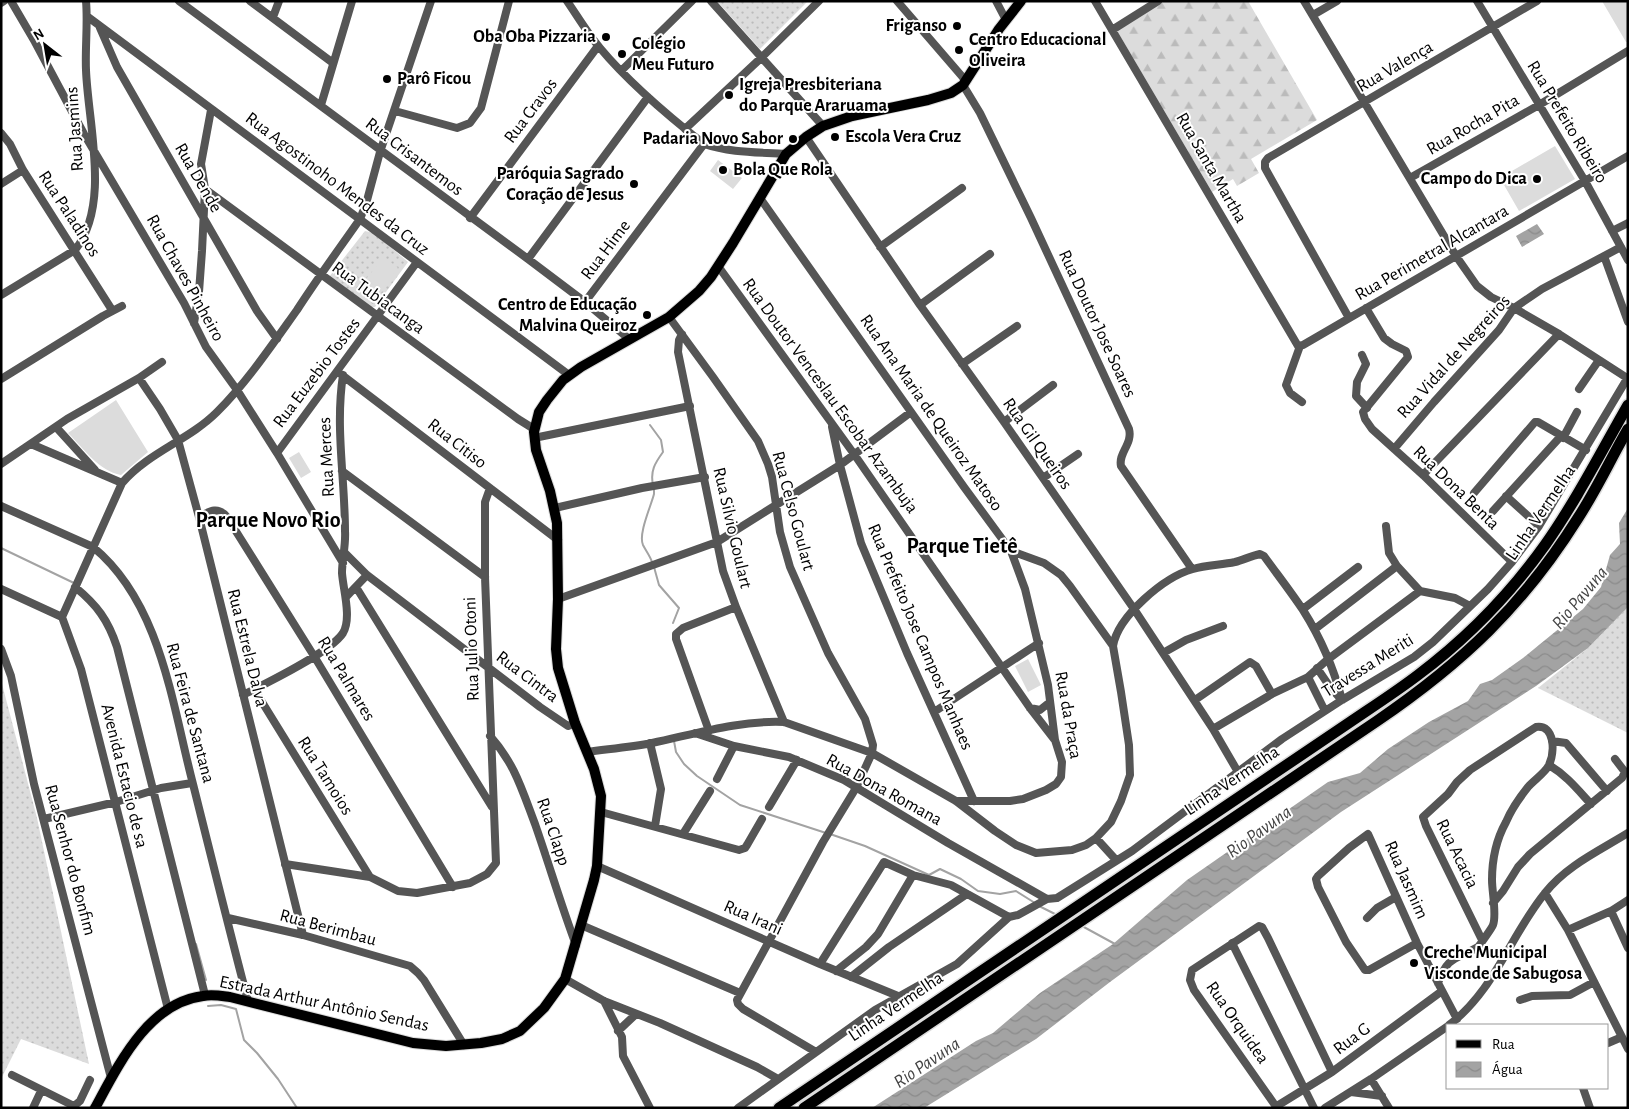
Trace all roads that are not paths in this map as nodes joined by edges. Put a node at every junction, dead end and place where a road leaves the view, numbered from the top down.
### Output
1 (11, 1) edge
2 (86, 1) edge
3 (179, 1) edge
4 (250, 1) edge
5 (279, 1) edge
6 (352, 1) edge
7 (431, 1) edge
8 (509, 1) edge
9 (567, 1) edge
10 (692, 1) edge
11 (711, 1) edge
12 (818, 1) edge
13 (897, 1) edge
14 (996, 1) edge
15 (1095, 1) edge
16 (1158, 1) edge
17 (1304, 1) edge
18 (1337, 1) edge
19 (1477, 1) edge
20 (1537, 1) edge
21 (1019, 4) edge
22 (1313, 16) junction
23 (88, 17) junction
24 (273, 17) junction
25 (1006, 20) junction
26 (100, 28) junction
27 (1493, 28) junction
28 (1112, 30) junction
29 (598, 46) junction
30 (1628, 51) edge
31 (761, 58) junction
32 (333, 64) junction
33 (621, 70) junction
34 (964, 83) junction
35 (648, 97) junction
36 (1365, 102) junction
37 (321, 105) junction
38 (1539, 105) junction
39 (212, 110) junction
40 (395, 111) junction
41 (823, 126) junction
42 (685, 129) junction
43 (1, 133) edge
44 (806, 137) junction
45 (704, 144) junction
46 (95, 152) junction
47 (380, 152) junction
48 (786, 154) junction
49 (1628, 156) edge
50 (23, 170) junction
51 (1410, 178) junction
52 (1585, 181) junction
53 (1, 184) edge
54 (962, 188) dead end
55 (205, 189) junction
56 (760, 198) junction
57 (204, 217) junction
58 (470, 218) junction
59 (360, 219) junction
60 (1628, 223) edge
61 (1612, 231) junction
62 (217, 240) junction
63 (203, 244) junction
64 (880, 247) junction
65 (1620, 247) junction
66 (74, 250) junction
67 (990, 254) dead end
68 (1456, 256) junction
69 (1604, 256) junction
70 (528, 259) junction
71 (1628, 260) edge
72 (417, 262) junction
73 (718, 266) junction
74 (320, 275) junction
75 (1, 295) edge
76 (198, 298) junction
77 (585, 302) junction
78 (184, 304) junction
79 (920, 305) junction
80 (122, 306) dead end
81 (1366, 308) junction
82 (1514, 308) junction
83 (112, 310) junction
84 (378, 316) junction
85 (669, 317) junction
86 (1348, 318) junction
87 (1628, 322) edge
88 (194, 323) junction
89 (1017, 326) dead end
90 (682, 334) junction
91 (1559, 334) junction
92 (276, 339) junction
93 (630, 339) junction
94 (1302, 346) junction
95 (1362, 355) dead end
96 (1599, 360) junction
97 (162, 362) dead end
98 (962, 364) junction
99 (340, 374) junction
100 (569, 376) junction
101 (140, 378) junction
102 (1628, 378) edge
103 (1, 379) edge
104 (1053, 385) dead end
105 (1579, 389) dead end
106 (237, 390) junction
107 (1302, 402) dead end
108 (1628, 405) edge
109 (690, 406) junction
110 (1365, 410) junction
111 (911, 412) junction
112 (1578, 412) dead end
113 (1004, 422) junction
114 (832, 424) junction
115 (56, 427) junction
116 (1628, 428) edge
117 (534, 433) junction
118 (1562, 437) junction
119 (178, 440) junction
120 (31, 444) junction
121 (1394, 449) junction
122 (1586, 450) junction
123 (277, 453) junction
124 (854, 454) junction
125 (1078, 454) dead end
126 (1, 464) edge
127 (840, 465) junction
128 (96, 471) junction
129 (342, 471) junction
130 (1423, 475) junction
131 (705, 477) junction
132 (1043, 478) junction
133 (122, 483) junction
134 (490, 488) junction
135 (1474, 493) dead end
136 (1506, 496) junction
137 (1, 506) edge
138 (776, 506) junction
139 (555, 508) junction
140 (1493, 511) dead end
141 (199, 517) junction
142 (1386, 526) dead end
143 (1539, 526) junction
144 (558, 540) junction
145 (717, 542) junction
146 (94, 547) junction
147 (1012, 551) junction
148 (345, 553) junction
149 (1512, 562) junction
150 (343, 563) junction
151 (1397, 566) junction
152 (1358, 567) dead end
153 (1192, 569) junction
154 (367, 575) junction
155 (485, 577) junction
156 (75, 587) junction
157 (356, 587) junction
158 (5, 591) edge
159 (1420, 591) junction
160 (346, 597) junction
161 (1, 599) edge
162 (558, 599) junction
163 (1470, 606) junction
164 (736, 607) junction
165 (1134, 609) junction
166 (1303, 609) junction
167 (62, 617) junction
168 (1223, 626) dead end
169 (1314, 629) junction
170 (1039, 643) junction
171 (1113, 646) junction
172 (1, 649) edge
173 (1162, 653) junction
174 (314, 656) junction
175 (1327, 660) junction
176 (489, 667) junction
177 (1003, 667) junction
178 (1318, 668) junction
179 (1308, 677) junction
180 (254, 690) junction
181 (1272, 694) junction
182 (243, 695) junction
183 (1194, 700) junction
184 (1342, 700) junction
185 (1050, 702) junction
186 (1030, 708) junction
187 (1325, 711) junction
188 (934, 712) junction
189 (784, 722) junction
190 (575, 723) junction
191 (733, 726) junction
192 (1213, 729) junction
193 (709, 731) junction
194 (695, 733) junction
195 (490, 736) junction
196 (1055, 740) junction
197 (1552, 741) junction
198 (650, 743) junction
199 (732, 745) junction
200 (587, 752) junction
201 (872, 753) junction
202 (1615, 759) dead end
203 (797, 760) junction
204 (1549, 765) junction
205 (1238, 772) junction
206 (717, 779) dead end
207 (192, 783) junction
208 (856, 788) junction
209 (153, 790) junction
210 (710, 791) dead end
211 (1607, 791) junction
212 (956, 801) junction
213 (974, 801) junction
214 (116, 802) junction
215 (1591, 804) junction
216 (769, 807) dead end
217 (493, 809) junction
218 (601, 812) junction
219 (44, 819) junction
220 (762, 819) dead end
221 (655, 826) junction
222 (1628, 833) edge
223 (682, 834) junction
224 (1096, 838) junction
225 (1116, 860) junction
226 (285, 864) junction
227 (597, 866) junction
228 (913, 875) junction
229 (370, 878) junction
230 (453, 887) junction
231 (1545, 893) junction
232 (967, 894) junction
233 (1396, 897) junction
234 (1044, 900) junction
235 (1628, 900) edge
236 (1493, 903) junction
237 (1611, 911) junction
238 (1009, 917) junction
239 (228, 918) junction
240 (1367, 918) dead end
241 (581, 925) junction
242 (1568, 930) junction
243 (303, 935) junction
244 (1482, 940) junction
245 (769, 941) junction
246 (1232, 943) junction
247 (1418, 943) junction
248 (576, 945) junction
249 (1628, 948) edge
250 (820, 964) junction
251 (836, 971) junction
252 (851, 977) junction
253 (565, 979) junction
254 (1594, 982) junction
255 (1440, 987) junction
256 (740, 994) junction
257 (205, 995) junction
258 (898, 996) junction
259 (1520, 1000) dead end
260 (248, 1001) junction
261 (604, 1001) junction
262 (168, 1008) junction
263 (636, 1014) junction
264 (1457, 1019) junction
265 (1451, 1024) edge
266 (1446, 1027) edge
267 (618, 1031) junction
268 (1622, 1037) junction
269 (1609, 1043) edge
270 (464, 1045) junction
271 (1628, 1049) edge
272 (816, 1052) junction
273 (1332, 1072) junction
274 (12, 1076) dead end
275 (111, 1078) junction
276 (1371, 1079) junction
277 (90, 1080) dead end
278 (778, 1080) junction
279 (1305, 1089) junction
280 (1583, 1089) edge
281 (41, 1091) junction
282 (1351, 1092) junction
283 (1382, 1096) junction
284 (1277, 1107) edge
285 (33, 1108) edge
286 (95, 1108) edge
287 (650, 1108) edge
288 (738, 1108) edge
289 (779, 1108) edge
290 (804, 1108) edge
291 (1314, 1108) edge
292 (1325, 1108) edge
293 (1389, 1108) edge
294 (1590, 1108) edge

1 - 46 street, Rua Chaves Pinheiro
2 - 23 street, Rua Jasmins
3 - 37 street, Rua Crisantemos
4 - 24 street
5 - 24 street
6 - 32 street
7 - 40 street
8 - 40 street
9 - 29 street
10 - 33 street
11 - 31 street
12 - 31 street
13 - 34 street, Rua Doutor Jose Soares
14 - 25 street
15 - 28 street, Rua Santa Martha
16 - 28 street
17 - 22 street
18 - 22 street
19 - 27 street, Rua Prefeito Ribeiro
20 - 27 street, Rua Valença
21 - 25 main road
22 - 36 street
23 - 26 street, Rua Agostinoho Mendes da Cruz
23 - 46 street, Rua Jasmins
24 - 32 street
25 - 34 main road
26 - 39 street, Rua Agostinoho Mendes da Cruz
26 - 57 street, Rua Dende
27 - 36 street, Rua Valença
27 - 38 street, Rua Prefeito Ribeiro
28 - 94 street, Rua Santa Martha
29 - 33 street
29 - 58 street, Rua Cravos
30 - 38 street, Rua Rocha Pita
31 - 41 street
31 - 42 street
32 - 37 street
33 - 35 street
34 - 41 main road
34 - 153 street, Rua Doutor Jose Soares
35 - 42 street
35 - 70 street
36 - 51 street
36 - 86 street, Rua Valença
37 - 47 street, Rua Crisantemos
38 - 51 street, Rua Rocha Pita
38 - 52 street, Rua Prefeito Ribeiro
39 - 55 street
39 - 59 street, Rua Agostinoho Mendes da Cruz
40 - 47 street
41 - 44 main road
42 - 45 street
43 - 50 street, Rua Paladinos
44 - 48 main road
44 - 64 street, Rua Gil Queiros
45 - 48 street
45 - 77 street, Rua Hime
46 - 66 street, Rua Jasmins
46 - 78 street, Rua Chaves Pinheiro
47 - 58 street, Rua Crisantemos
47 - 59 street
48 - 56 main road
49 - 52 street, Rua Perimetral Alcantara
50 - 53 street
50 - 66 street, Rua Paladinos
51 - 68 street
52 - 61 street, Rua Prefeito Ribeiro
52 - 68 street, Rua Perimetral Alcantara
54 - 64 street
55 - 57 street
55 - 74 street, Rua Tubiacanga
56 - 73 main road
56 - 111 street, Rua Ana Maria de Queiroz Matoso
57 - 62 street, Rua Dende
57 - 63 street
58 - 70 street, Rua Crisantemos
59 - 72 street, Rua Agostinoho Mendes da Cruz
59 - 74 street
60 - 61 street
61 - 65 street, Rua Prefeito Ribeiro
62 - 63 street
62 - 92 street, Rua Dende
63 - 76 street
64 - 79 street, Rua Gil Queiros
65 - 69 street, Rua Vidal de Negreiros
65 - 71 street, Rua Prefeito Ribeiro
66 - 75 street
66 - 83 street, Rua Paladinos
67 - 79 street
68 - 81 street, Rua Perimetral Alcantara
68 - 82 street
69 - 82 street, Rua Vidal de Negreiros
69 - 87 street
70 - 77 street, Rua Crisantemos
72 - 84 street, Rua Euzebio Tostes
72 - 100 street, Rua Agostinoho Mendes da Cruz
73 - 85 main road
73 - 114 street, Rua Doutor Venceslau Escobar Azambuja
74 - 84 street, Rua Tubiacanga
74 - 92 street
76 - 78 street
76 - 88 street
77 - 93 street, Rua Crisantemos
78 - 88 street, Rua Chaves Pinheiro
79 - 98 street, Rua Gil Queiros
80 - 83 street
81 - 86 street, Rua Perimetral Alcantara
81 - 110 street
82 - 91 street
82 - 121 street, Rua Vidal de Negreiros
83 - 103 street
84 - 99 street, Rua Euzebio Tostes
84 - 117 street, Rua Tubiacanga
85 - 90 street, Rua Celso Goulart
85 - 93 main road
86 - 94 street, Rua Perimetral Alcantara
88 - 106 street, Rua Chaves Pinheiro
89 - 98 street
90 - 109 street, Rua Silvio Goulart
90 - 138 street, Rua Celso Goulart
91 - 96 street
91 - 130 street
92 - 106 street
93 - 100 main road
94 - 107 street
95 - 110 street, Rua Dona Benta
96 - 102 street
96 - 105 street
97 - 101 street
98 - 113 street, Rua Gil Queiros
99 - 123 street, Rua Euzebio Tostes
99 - 129 street, Rua Merces
99 - 134 street, Rua Citiso
100 - 117 main road
101 - 115 street
101 - 119 street, Rua Estrela Dalva
102 - 122 street, Travessa Meriti
104 - 113 street
106 - 119 street
106 - 123 street, Rua Chaves Pinheiro
108 - 289 highway, Linha Vermelha
109 - 117 street
109 - 131 street, Rua Silvio Goulart
110 - 121 street, Rua Dona Benta
111 - 124 street
111 - 147 street, Rua Ana Maria de Queiroz Matoso
112 - 118 street
113 - 132 street, Rua Gil Queiros
114 - 124 street, Rua Doutor Venceslau Escobar Azambuja
114 - 127 street, Rua Prefeito Jose Campos Manhaes
115 - 120 street
115 - 128 street
116 - 290 highway, Linha Vermelha
117 - 139 main road, Estrada Arthur Antônio Sendas
118 - 122 street
118 - 135 street
118 - 136 street
119 - 133 street
119 - 141 street, Rua Estrela Dalva
120 - 126 street
120 - 128 street
121 - 130 street, Rua Dona Benta
122 - 143 street, Travessa Meriti
123 - 150 street, Rua Chaves Pinheiro
124 - 127 street
124 - 177 street, Rua Doutor Venceslau Escobar Azambuja
125 - 132 street
127 - 138 street
127 - 188 street, Rua Prefeito Jose Campos Manhaes
128 - 133 street
129 - 148 street, Rua Merces
129 - 155 street
130 - 149 street, Rua Dona Benta
131 - 139 street
131 - 145 street, Rua Silvio Goulart
132 - 165 street, Rua Gil Queiros
133 - 146 street
134 - 144 street, Rua Citiso
134 - 155 street, Rua Julio Otoni
136 - 140 street
136 - 143 street
137 - 146 street, Rua Feira de Santana
138 - 145 street
138 - 201 street, Rua Celso Goulart
139 - 144 main road, Estrada Arthur Antônio Sendas
141 - 174 street, Rua Palmares
141 - 182 street, Rua Estrela Dalva
142 - 151 street
143 - 149 street, Travessa Meriti
144 - 162 main road, Estrada Arthur Antônio Sendas
145 - 162 street
145 - 164 street, Rua Silvio Goulart
146 - 156 street
146 - 207 street, Rua Feira de Santana
147 - 170 street, Rua da Praça
147 - 171 street
148 - 150 street, Rua Merces
148 - 154 street, Rua Cintra
149 - 163 street, Travessa Meriti
150 - 160 street, Rua Merces
151 - 159 street
151 - 169 street
152 - 166 street
153 - 165 street
153 - 166 street
154 - 157 street
154 - 176 street, Rua Cintra
155 - 176 street, Rua Julio Otoni
156 - 167 street
156 - 209 street
157 - 160 street
157 - 217 street
158 - 161 street
158 - 167 street
159 - 163 street
159 - 175 street
160 - 174 street, Rua Merces
162 - 190 main road, Estrada Arthur Antônio Sendas
163 - 184 street, Travessa Meriti
164 - 189 street, Rua Silvio Goulart
164 - 193 street
165 - 171 street
165 - 173 street, Rua Gil Queiros
166 - 169 street
167 - 214 street, Avenida Estacio de sa
168 - 173 street
169 - 175 street
170 - 177 street
170 - 185 street, Rua da Praça
171 - 224 street
172 - 219 street, Rua Senhor do Bonfim
173 - 183 street, Rua Gil Queiros
174 - 180 street, Rua Merces
174 - 230 street, Rua Palmares
175 - 178 street
175 - 184 street
176 - 190 street, Rua Cintra
176 - 195 street, Rua Julio Otoni
177 - 186 street, Rua Doutor Venceslau Escobar Azambuja
177 - 188 street
178 - 179 street
178 - 184 street
179 - 181 street
179 - 187 street
180 - 182 street, Rua Merces
180 - 229 street, Rua Tamoios
181 - 183 street
181 - 192 street
182 - 226 street, Rua Estrela Dalva
183 - 192 street, Rua Gil Queiros
184 - 187 street, Travessa Meriti
185 - 186 street
185 - 196 street, Rua da Praça
186 - 196 street, Rua Doutor Venceslau Escobar Azambuja
187 - 205 street, Travessa Meriti
188 - 213 street, Rua Prefeito Jose Campos Manhaes
189 - 191 street
189 - 201 street
190 - 200 main road, Estrada Arthur Antônio Sendas
191 - 193 street
191 - 199 street
192 - 205 street, Rua Gil Queiros
193 - 194 street
194 - 198 street
194 - 199 street, Rua Dona Romana
195 - 217 street, Rua Julio Otoni
195 - 248 street, Rua Clapp
196 - 213 street, Rua da Praça
197 - 204 street
197 - 211 street
197 - 244 street, Rua Acacia
198 - 200 street
198 - 221 street
199 - 203 street, Rua Dona Romana
199 - 206 street
200 - 218 main road, Estrada Arthur Antônio Sendas
201 - 208 street
201 - 212 street
202 - 211 street
203 - 208 street, Rua Dona Romana
203 - 216 street
204 - 215 street
204 - 236 street
205 - 225 street, Travessa Meriti
207 - 209 street
207 - 239 street, Rua Feira de Santana
208 - 234 street, Rua Dona Romana
208 - 245 street
209 - 214 street
209 - 257 street
210 - 223 street
211 - 215 street
212 - 213 street, Rua da Praça
212 - 224 street
214 - 219 street
214 - 262 street, Avenida Estacio de sa
215 - 236 street
217 - 230 street, Rua Julio Otoni
218 - 221 street
218 - 227 main road, Estrada Arthur Antônio Sendas
219 - 275 street, Rua Senhor do Bonfim
220 - 223 street
221 - 223 street
222 - 231 street
224 - 225 street
225 - 234 street, Travessa Meriti
226 - 229 street
226 - 243 street, Rua Estrela Dalva
227 - 241 main road, Estrada Arthur Antônio Sendas
227 - 245 street, Rua Irani
228 - 232 street
228 - 250 street
228 - 251 street
229 - 230 street
231 - 242 street
231 - 264 street
232 - 238 street
232 - 252 street
233 - 240 street
233 - 247 street, Rua Jasmim
233 - 247 street, Rua Jasmim
234 - 238 street, Travessa Meriti
235 - 237 street
236 - 244 street
237 - 242 street
237 - 249 street
238 - 258 street
239 - 243 street, Rua Berimbau
239 - 260 street, Rua Feira de Santana
241 - 248 main road, Estrada Arthur Antônio Sendas
241 - 256 street
242 - 254 street
243 - 270 street, Rua Berimbau
244 - 255 street
245 - 250 street, Rua Irani
245 - 256 street
246 - 273 street, Rua Orquidea
246 - 279 street
246 - 284 street, Rua Orquidea
247 - 255 street, Rua Jasmim
248 - 253 main road, Estrada Arthur Antônio Sendas
250 - 251 street, Rua Irani
251 - 252 street, Rua Irani
252 - 258 street, Rua Irani
253 - 261 street
253 - 270 main road, Estrada Arthur Antônio Sendas
254 - 259 street
254 - 268 street
255 - 264 street, Rua Jasmim
255 - 273 street, Rua G
256 - 272 street
257 - 260 main road, Estrada Arthur Antônio Sendas
257 - 262 main road, Estrada Arthur Antônio Sendas
258 - 272 street
260 - 270 main road, Estrada Arthur Antônio Sendas
261 - 263 street
261 - 267 street
262 - 275 main road, Estrada Arthur Antônio Sendas
263 - 267 street
263 - 278 street
264 - 265 street
266 - 276 street
267 - 287 street
268 - 269 street
268 - 271 street
272 - 278 street
273 - 279 street, Rua G
274 - 281 street
275 - 286 main road, Estrada Arthur Antônio Sendas
276 - 282 street
276 - 283 street
277 - 281 street
278 - 288 street
279 - 284 street, Rua G
279 - 291 street
280 - 294 street
281 - 285 street
282 - 283 street
282 - 292 street
283 - 293 street

